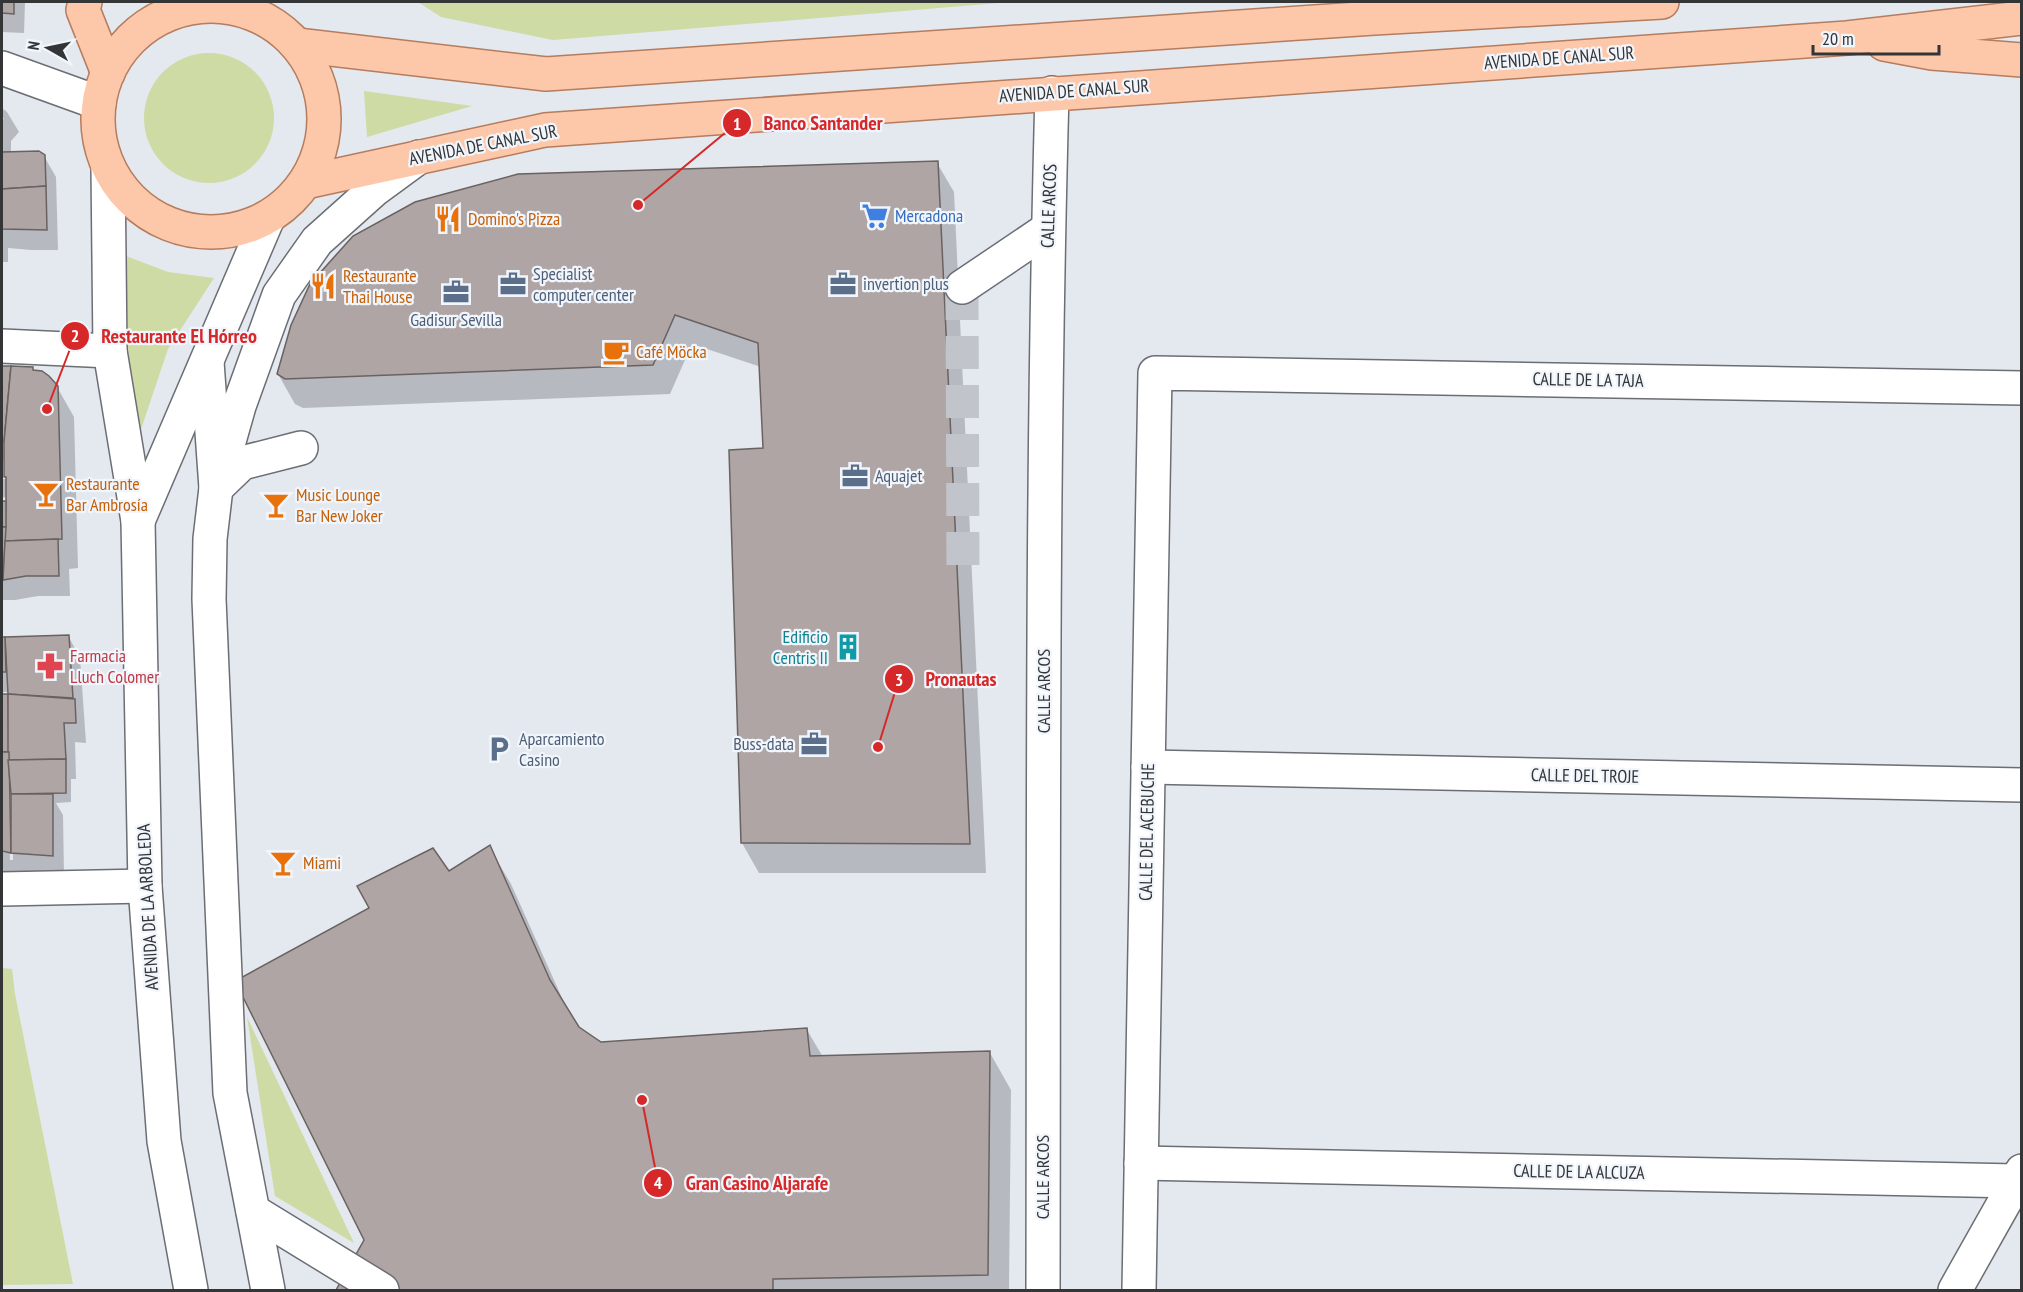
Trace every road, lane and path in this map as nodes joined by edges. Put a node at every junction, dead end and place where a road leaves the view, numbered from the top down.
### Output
1 (85, 2) edge
2 (1662, 2) edge
3 (245, 6) edge
4 (2022, 18) edge
5 (1847, 38) junction
6 (297, 45) junction
7 (2022, 60) edge
8 (2, 68) edge
9 (104, 88) junction
10 (1052, 93) junction
11 (419, 157) junction
12 (108, 167) junction
13 (306, 182) junction
14 (268, 218) junction
15 (1048, 229) junction
16 (962, 287) dead end
17 (2, 346) edge
18 (110, 351) junction
19 (207, 362) junction
20 (1155, 373) joint
21 (2022, 388) edge
22 (239, 406) junction
23 (216, 488) junction
24 (138, 521) junction
25 (1148, 767) junction
26 (2022, 785) edge
27 (145, 886) junction
28 (2, 889) edge
29 (1141, 1163) junction
30 (2019, 1176) edge
31 (253, 1211) junction
32 (191, 1290) edge
33 (268, 1290) edge
34 (382, 1290) edge
35 (1043, 1290) edge
36 (1138, 1290) edge
37 (1955, 1290) edge

1 - 9 main road
2 - 6 main road
3 - 6 main road
3 - 9 main road
4 - 5 main road
5 - 7 main road
5 - 10 main road, AVENIDA DE CANAL SUR
6 - 13 main road
8 - 9 street
9 - 12 main road
10 - 11 main road, AVENIDA DE CANAL SUR
10 - 15 street, CALLE ARCOS
11 - 13 main road, AVENIDA DE CANAL SUR
11 - 22 street
12 - 14 main road
12 - 18 street, AVENIDA DE LA ARBOLEDA
13 - 14 main road
14 - 19 street
15 - 16 street
15 - 35 street, CALLE ARCOS
17 - 18 street
18 - 24 street, AVENIDA DE LA ARBOLEDA
19 - 23 street
19 - 24 street
20 - 21 street, CALLE DE LA TAJA
20 - 25 street, CALLE DEL ACEBUCHE
22 - 23 street
22 - 23 street
23 - 31 street
24 - 27 street, AVENIDA DE LA ARBOLEDA
25 - 26 street, CALLE DEL TROJE
25 - 29 street, CALLE DEL ACEBUCHE
27 - 28 street
27 - 32 street, AVENIDA DE LA ARBOLEDA
29 - 30 street, CALLE DE LA ALCUZA
29 - 36 street, CALLE DEL ACEBUCHE
30 - 37 street
31 - 33 street
31 - 34 street

